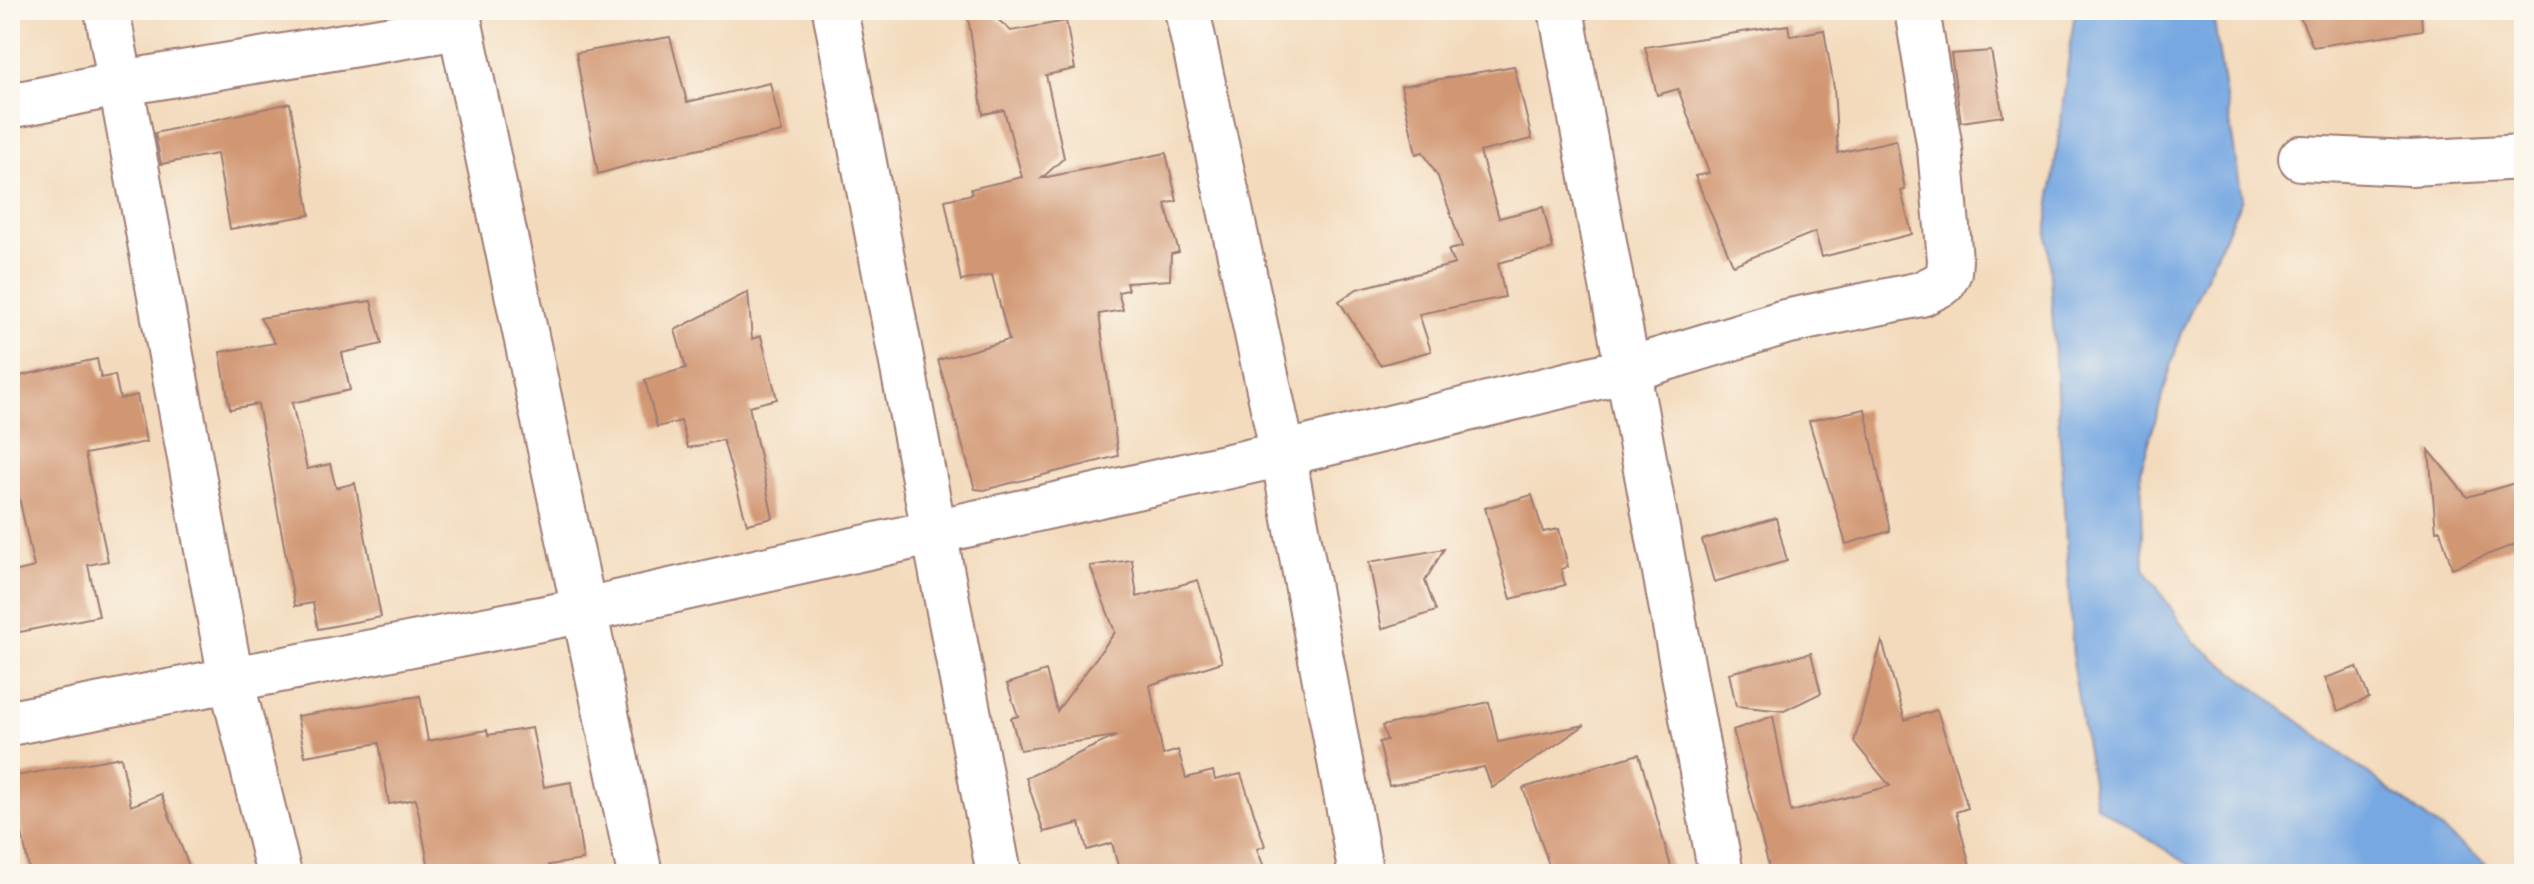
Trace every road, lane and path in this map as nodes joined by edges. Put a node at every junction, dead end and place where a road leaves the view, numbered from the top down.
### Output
1 (107, 10) edge
2 (835, 10) edge
3 (1187, 10) edge
4 (1561, 10) edge
5 (1917, 10) edge
6 (458, 18) edge
7 (122, 83) junction
8 (10, 106) edge
9 (2524, 157) edge
10 (2301, 158) dead end
11 (1627, 370) junction
12 (1283, 454) junction
13 (936, 535) junction
14 (586, 610) junction
15 (231, 679) junction
16 (10, 723) edge
17 (279, 874) edge
18 (640, 874) edge
19 (999, 874) edge
20 (1361, 874) edge
21 (1721, 874) edge

1 - 7 street
2 - 13 street
3 - 12 street
4 - 11 street
5 - 11 street
6 - 7 street
6 - 14 street
7 - 8 street
7 - 15 street
9 - 10 street
11 - 12 street
11 - 21 street
12 - 13 street
12 - 20 street
13 - 14 street
13 - 19 street
14 - 15 street
14 - 18 street
15 - 16 street
15 - 17 street

